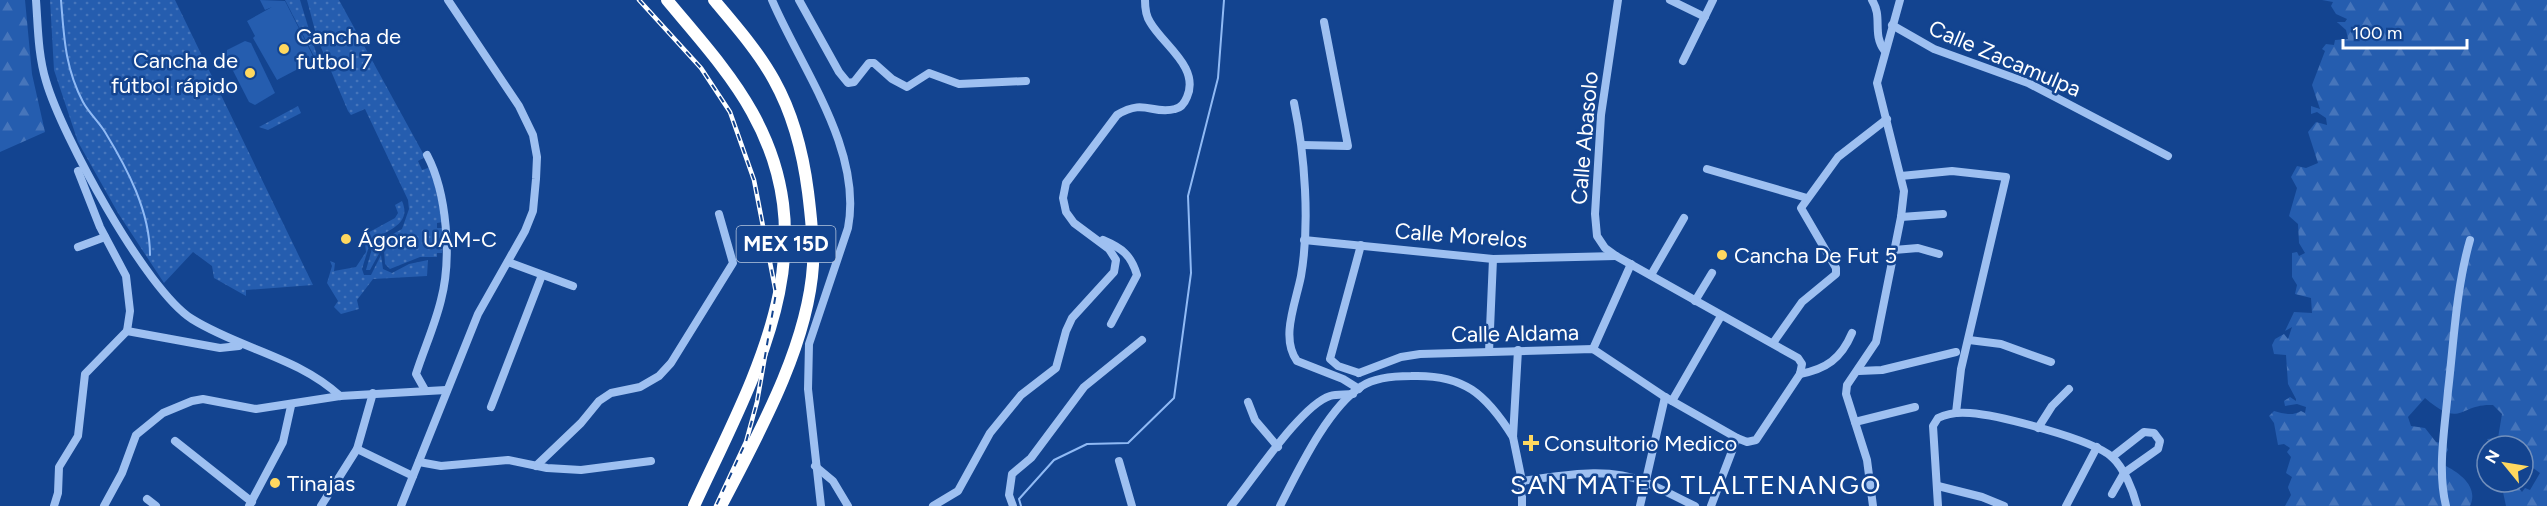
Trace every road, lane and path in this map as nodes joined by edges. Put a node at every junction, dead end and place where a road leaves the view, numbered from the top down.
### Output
1 (36, 0) edge
2 (448, 0) edge
3 (667, 0) edge
4 (714, 0) edge
5 (772, 0) edge
6 (799, 0) edge
7 (1145, 0) edge
8 (1618, 0) edge
9 (1670, 0) edge
10 (1713, 0) edge
11 (1872, 0) edge
12 (1900, 0) edge
13 (1704, 17) junction
14 (1324, 22) dead end
15 (1892, 25) junction
16 (1884, 50) junction
17 (1683, 62) dead end
18 (1026, 81) dead end
19 (1294, 103) dead end
20 (1887, 119) junction
21 (1302, 145) junction
22 (427, 155) dead end
23 (2168, 156) dead end
24 (1707, 169) dead end
25 (78, 171) dead end
26 (1901, 176) junction
27 (1807, 198) junction
28 (719, 214) dead end
29 (1943, 214) dead end
30 (1901, 216) junction
31 (1684, 218) dead end
32 (105, 237) junction
33 (1097, 238) junction
34 (1304, 240) junction
35 (2470, 240) dead end
36 (1361, 245) junction
37 (78, 247) dead end
38 (1894, 250) junction
39 (1940, 254) dead end
40 (1616, 256) junction
41 (1493, 259) junction
42 (508, 262) junction
43 (1631, 264) junction
44 (1712, 273) dead end
45 (542, 274) junction
46 (1651, 275) junction
47 (573, 286) dead end
48 (1695, 301) junction
49 (1721, 316) junction
50 (1111, 324) dead end
51 (127, 331) junction
52 (1852, 333) dead end
53 (1142, 340) dead end
54 (1969, 340) junction
55 (1773, 343) junction
56 (242, 345) junction
57 (1518, 350) junction
58 (1593, 350) junction
59 (1490, 352) junction
60 (1956, 352) dead end
61 (2052, 362) dead end
62 (1859, 370) junction
63 (1801, 372) junction
64 (1359, 373) junction
65 (1358, 389) junction
66 (2069, 389) dead end
67 (425, 390) junction
68 (446, 390) junction
69 (373, 393) junction
70 (340, 396) junction
71 (1669, 399) junction
72 (1248, 402) dead end
73 (291, 405) junction
74 (491, 407) dead end
75 (1915, 407) dead end
76 (1956, 413) junction
77 (1855, 422) junction
78 (2038, 428) junction
79 (1513, 437) junction
80 (1737, 438) junction
81 (175, 441) dead end
82 (1278, 447) junction
83 (2097, 447) junction
84 (357, 449) junction
85 (2112, 457) junction
86 (651, 461) dead end
87 (1119, 461) dead end
88 (419, 462) junction
89 (536, 466) junction
90 (815, 466) junction
91 (2124, 473) junction
92 (413, 476) junction
93 (1522, 481) junction
94 (1643, 481) junction
95 (1938, 486) junction
96 (2112, 494) dead end
97 (147, 499) dead end
98 (251, 504) edge
99 (54, 506) edge
100 (104, 506) edge
101 (156, 506) edge
102 (321, 506) edge
103 (401, 506) edge
104 (694, 506) edge
105 (721, 506) edge
106 (821, 506) edge
107 (848, 506) edge
108 (933, 506) edge
109 (1013, 506) edge
110 (1131, 506) edge
111 (1231, 506) edge
112 (1280, 506) edge
113 (1522, 506) edge
114 (1640, 506) edge
115 (1695, 506) edge
116 (1711, 506) edge
117 (1873, 506) edge
118 (1938, 506) edge
119 (2004, 506) edge
120 (2066, 506) edge
121 (2137, 506) edge
122 (2446, 506) edge

1 - 56 street
2 - 42 street
3 - 104 highway, MEX 15D
4 - 105 highway, MEX 15D
5 - 90 street
6 - 18 street
7 - 33 street
8 - 40 street, Calle Abasolo
9 - 13 street
10 - 13 street
11 - 16 street
12 - 15 street
13 - 17 street
14 - 21 street
15 - 16 street
15 - 23 street, Calle Zacamulpa
16 - 20 street
19 - 21 street
20 - 26 street
20 - 27 street
21 - 34 street
22 - 67 street
24 - 27 street
25 - 32 street
26 - 30 street
26 - 54 street
27 - 55 street
28 - 89 street
29 - 30 street
30 - 38 street
31 - 46 street
32 - 37 street
32 - 51 street
33 - 50 street
33 - 108 street
34 - 36 street, Calle Morelos
34 - 65 street
35 - 122 street
36 - 41 street, Calle Morelos
36 - 64 street
38 - 39 street
38 - 62 street
40 - 41 street, Calle Morelos
40 - 43 street, Calle Abasolo
41 - 59 street
42 - 45 street
42 - 68 street
43 - 46 street, Calle Abasolo
43 - 58 street
44 - 48 street
45 - 47 street
45 - 74 street
46 - 48 street, Calle Abasolo
48 - 49 street, Calle Abasolo
49 - 55 street, Calle Abasolo
49 - 71 street
51 - 56 street
51 - 99 street
52 - 63 street
53 - 109 street
54 - 61 street
54 - 76 street
55 - 63 street, Calle Abasolo
56 - 70 street
57 - 58 street, Calle Aldama
57 - 59 street, Calle Aldama
57 - 79 street
58 - 71 street, Calle Aldama
59 - 64 street, Calle Aldama
60 - 62 street
62 - 77 street
63 - 80 street, Calle Aldama
64 - 65 street
65 - 79 street
65 - 82 street
65 - 112 street
66 - 78 street
67 - 68 street
67 - 69 street
68 - 88 street
69 - 70 street
69 - 84 street
70 - 73 street
71 - 80 street, Calle Aldama
71 - 94 street
72 - 82 street
73 - 98 street
73 - 100 street
75 - 77 street
76 - 78 street
76 - 95 street
77 - 117 street
78 - 83 street
79 - 93 street
80 - 116 street
81 - 98 street
82 - 111 street
83 - 85 street
83 - 120 street
84 - 92 street
84 - 102 street
85 - 91 street
85 - 91 street
86 - 89 street
87 - 110 street
88 - 89 street
88 - 92 street
90 - 106 street
90 - 107 street
91 - 96 street
91 - 121 street
92 - 103 street
93 - 94 street
93 - 113 street
94 - 114 street
94 - 115 street
95 - 118 street
95 - 119 street
97 - 101 street

